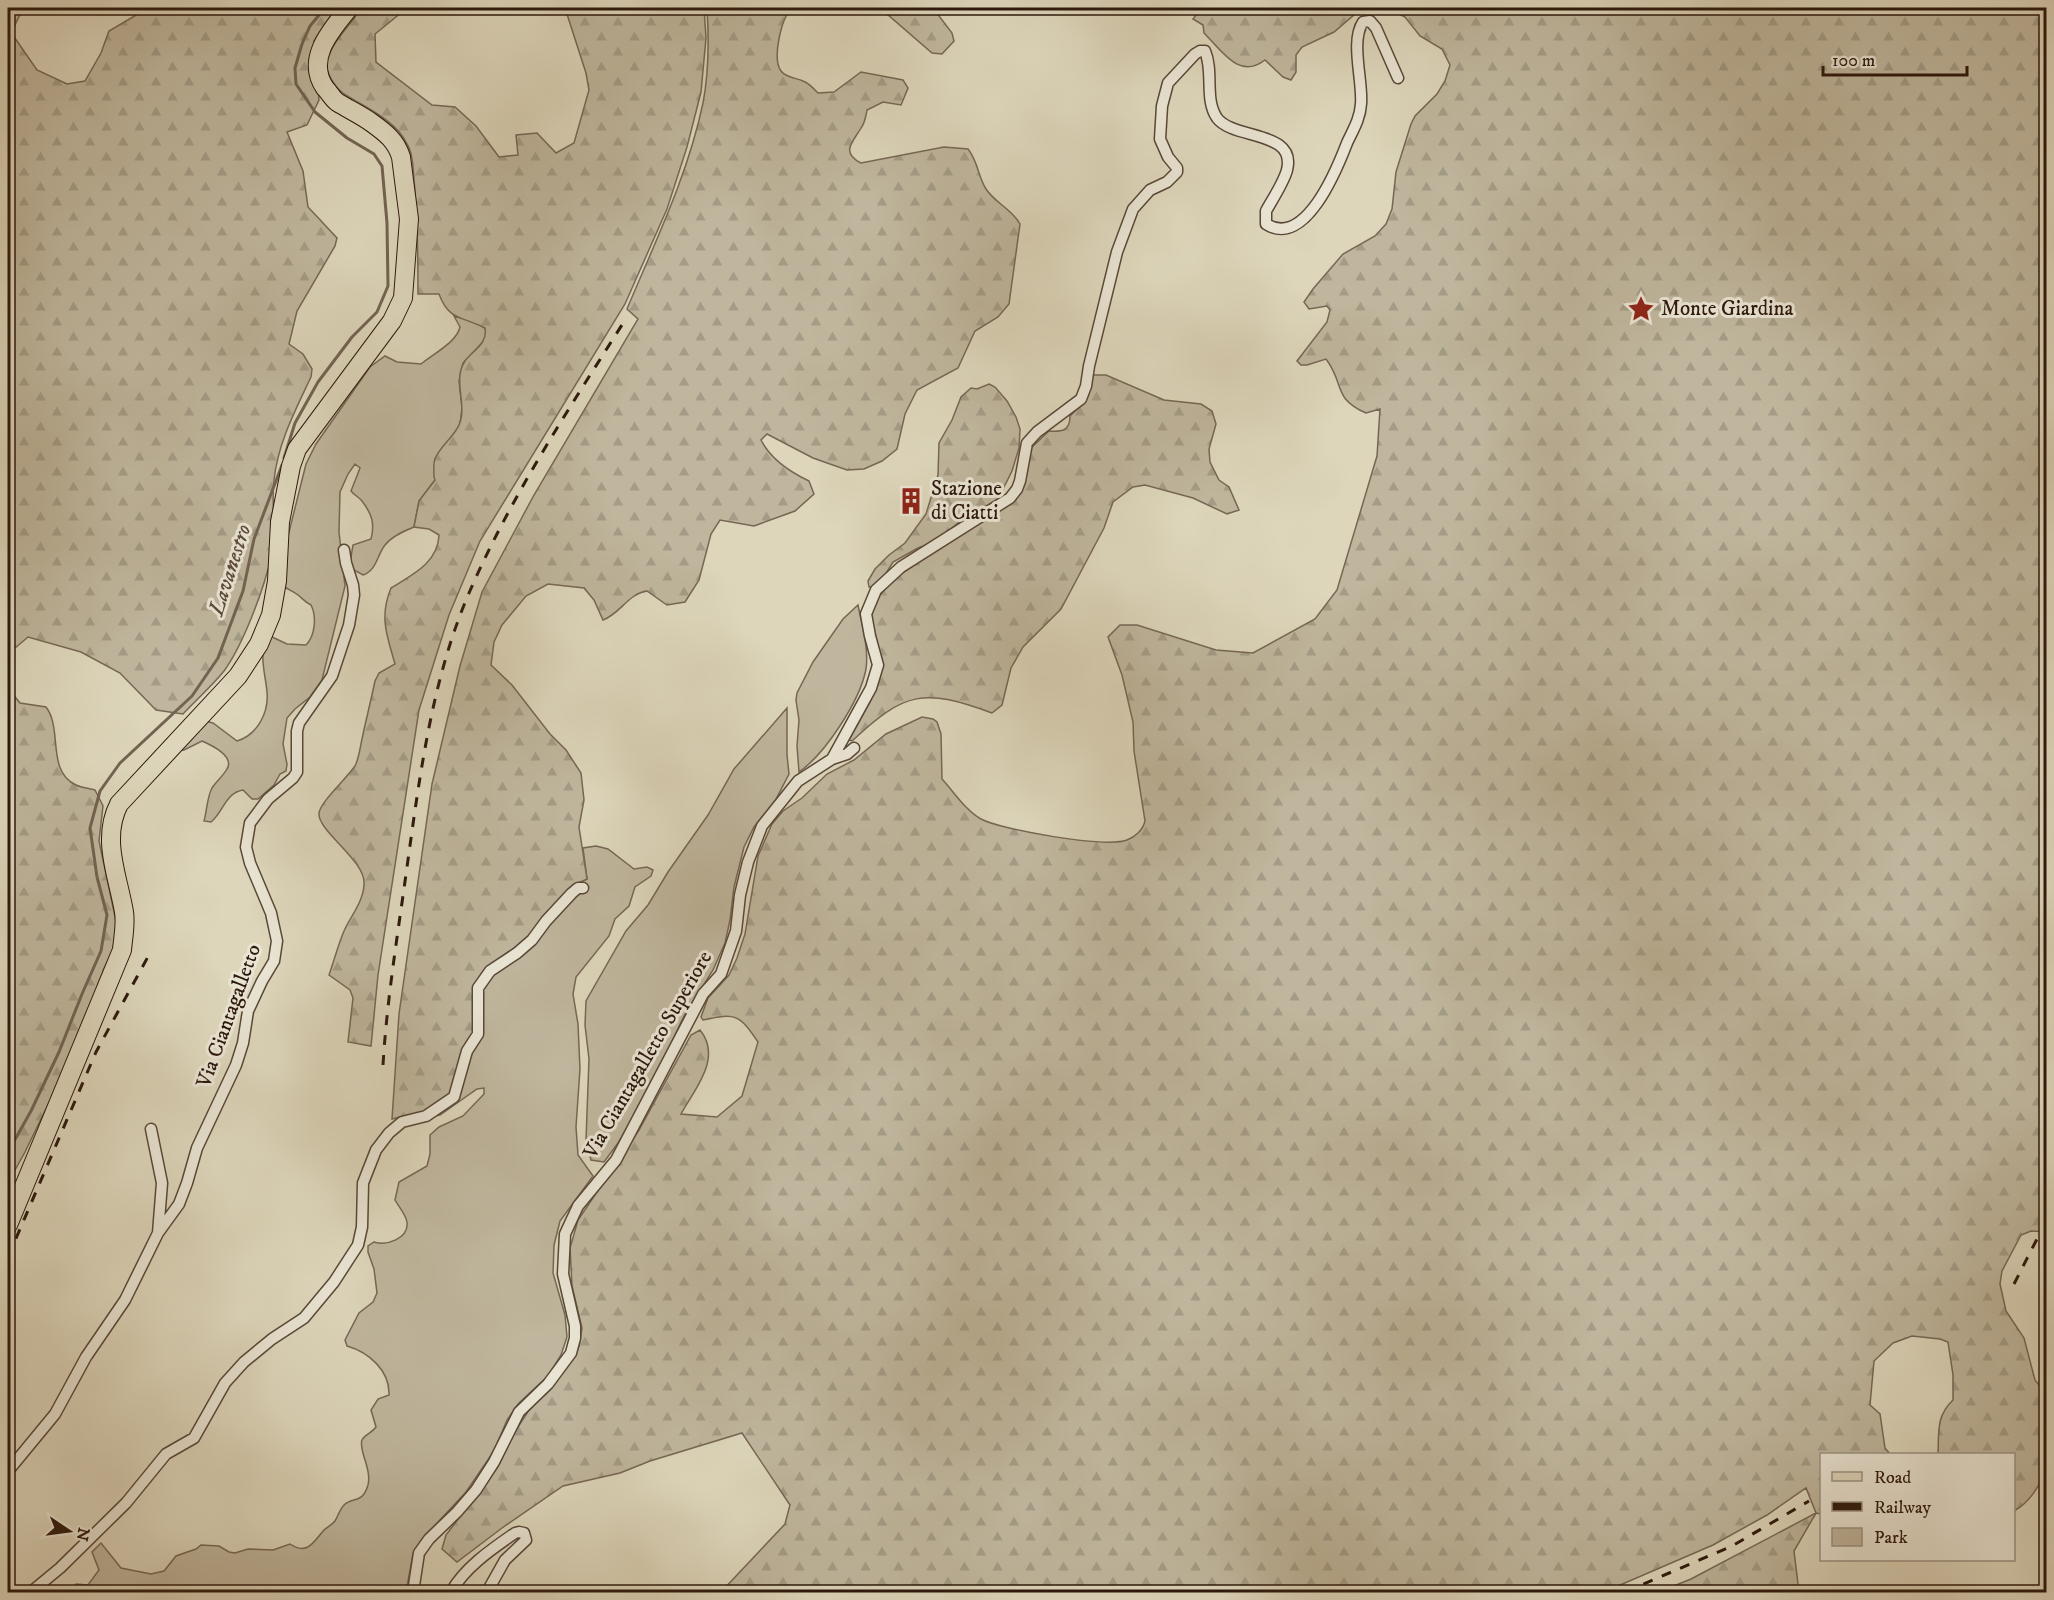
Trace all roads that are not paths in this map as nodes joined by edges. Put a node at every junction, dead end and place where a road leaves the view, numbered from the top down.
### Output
1 (349, 8) edge
2 (1398, 78) dead end
3 (344, 550) dead end
4 (854, 748) dead end
5 (832, 759) junction
6 (583, 888) dead end
7 (151, 1129) dead end
8 (8, 1224) edge
9 (158, 1233) junction
10 (8, 1470) edge
11 (31, 1593) edge
12 (413, 1593) edge
13 (451, 1593) edge
14 (487, 1593) edge

1 - 8 main road
2 - 5 street, Via Ciantagalletto Superiore
3 - 9 street, Via Ciantagalletto
4 - 5 street, Via Ciantagalletto Superiore
5 - 12 street, Via Ciantagalletto Superiore
6 - 11 street
7 - 9 street, Via Ciantagalletto
9 - 10 street, Via Ciantagalletto
13 - 14 street

